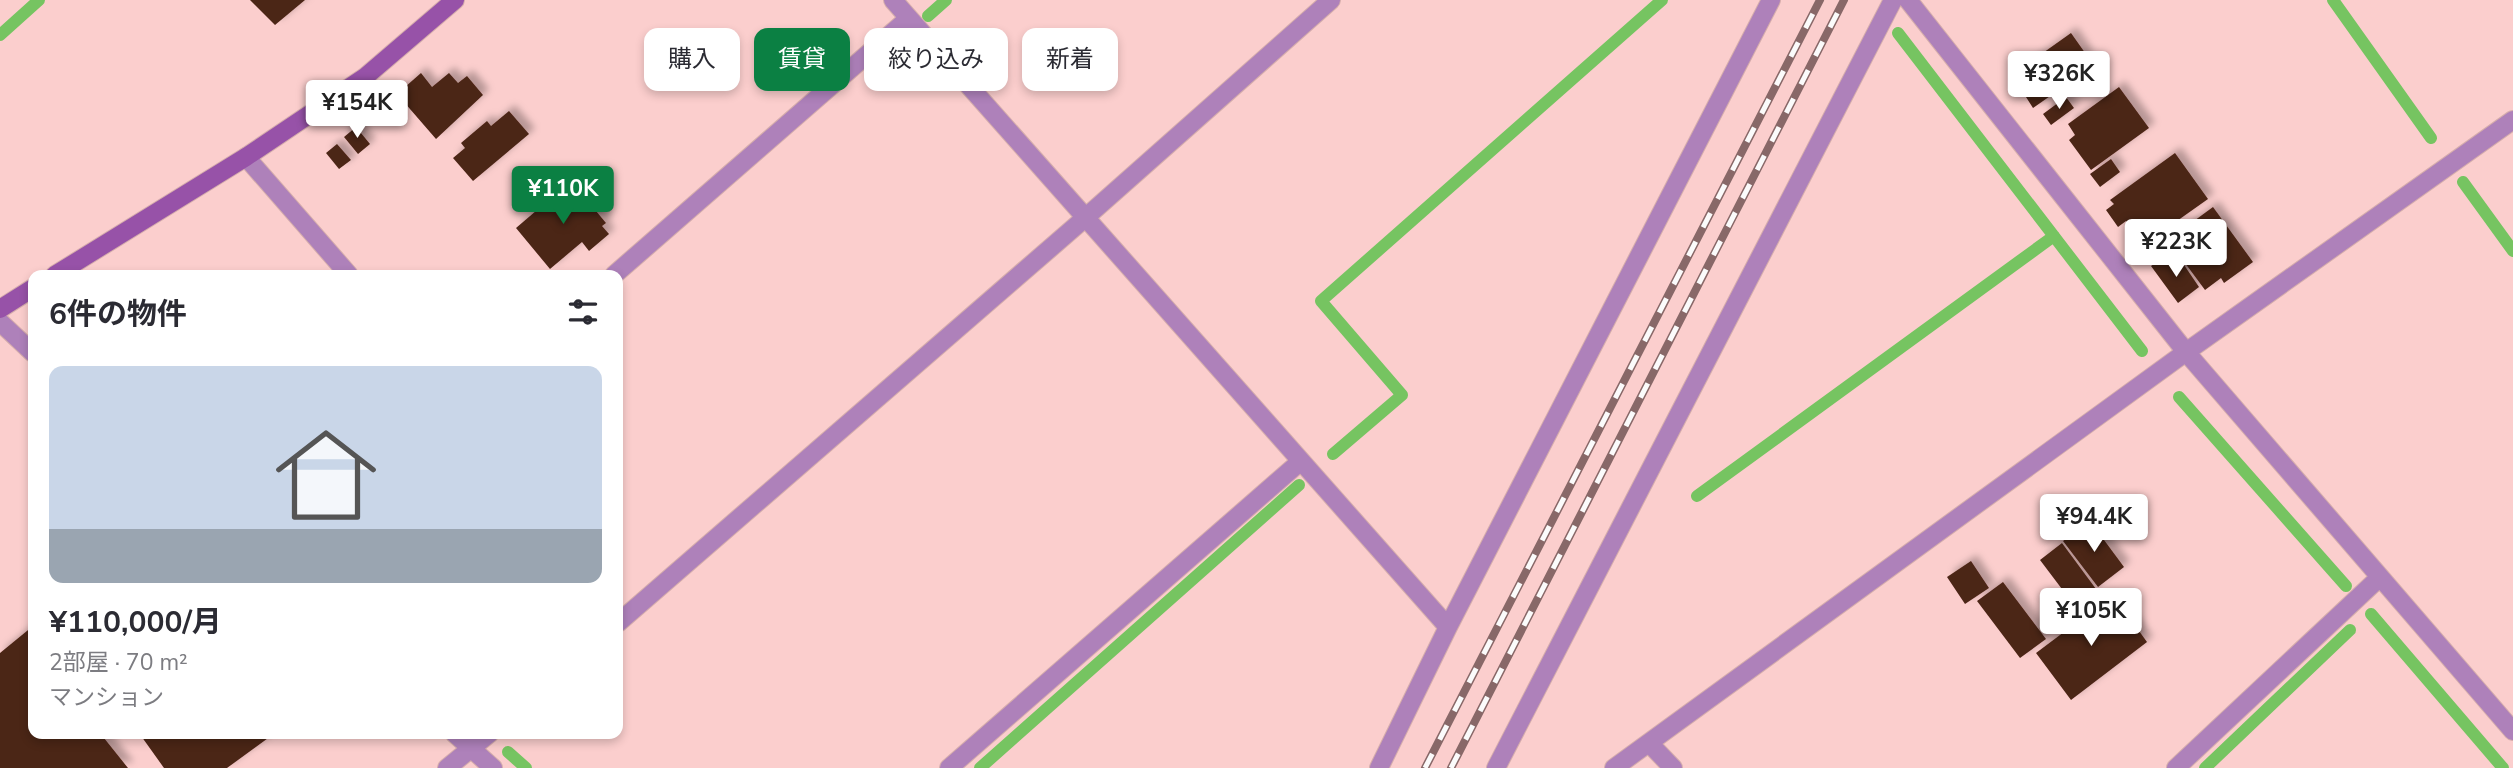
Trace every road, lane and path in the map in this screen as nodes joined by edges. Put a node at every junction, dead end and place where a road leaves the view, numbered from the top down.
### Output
1 (455, 0) edge
2 (893, 0) edge
3 (1331, 0) edge
4 (1771, 0) edge
5 (1893, 0) edge
6 (1908, 0) edge
7 (909, 19) junction
8 (2513, 120) edge
9 (246, 158) junction
10 (1086, 218) junction
11 (63, 270) edge
12 (345, 270) edge
13 (620, 270) edge
14 (28, 291) edge
15 (0, 309) edge
16 (0, 322) edge
17 (28, 348) edge
18 (2186, 352) junction
19 (1301, 461) junction
20 (2379, 578) junction
21 (623, 619) edge
22 (1448, 627) junction
23 (2513, 731) edge
24 (461, 739) edge
25 (483, 739) edge
26 (1649, 743) junction
27 (472, 749) junction
28 (447, 768) edge
29 (493, 768) edge
30 (948, 768) edge
31 (1379, 768) edge
32 (1496, 768) edge
33 (1614, 768) edge
34 (1673, 768) edge
35 (2176, 768) edge

1 - 9 street
2 - 7 street
3 - 10 street
4 - 22 street
5 - 32 street
6 - 18 street
7 - 10 street
7 - 13 street
8 - 18 street
9 - 11 street
9 - 12 street
10 - 19 street
10 - 21 street
14 - 15 street
16 - 17 street
18 - 20 street
18 - 26 street
19 - 22 street
19 - 30 street
20 - 23 street
20 - 35 street
22 - 31 street
24 - 27 street
25 - 27 street
26 - 33 street
26 - 34 street
27 - 28 street
27 - 29 street

